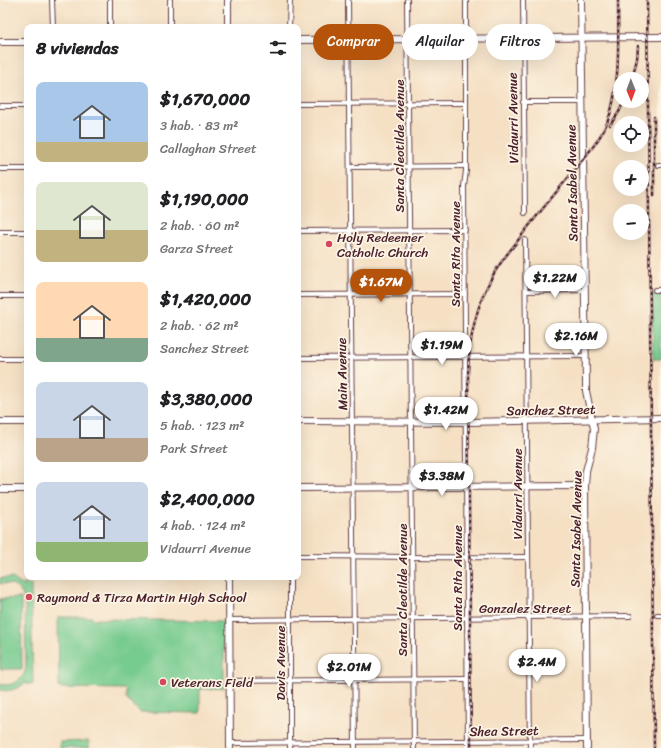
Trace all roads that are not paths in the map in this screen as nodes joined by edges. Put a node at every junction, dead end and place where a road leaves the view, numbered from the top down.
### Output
1 (52, 0) edge
2 (110, 0) edge
3 (170, 0) edge
4 (228, 0) edge
5 (290, 0) edge
6 (348, 0) edge
7 (407, 0) edge
8 (466, 0) edge
9 (523, 0) edge
10 (581, 0) edge
11 (53, 24) edge
12 (110, 24) edge
13 (170, 24) edge
14 (228, 24) edge
15 (289, 24) edge
16 (349, 24) edge
17 (408, 24) edge
18 (466, 24) edge
19 (523, 24) edge
20 (661, 37) edge
21 (555, 38) edge
22 (582, 38) junction
23 (301, 40) edge
24 (313, 40) edge
25 (0, 42) edge
26 (24, 42) edge
27 (349, 60) edge
28 (408, 60) edge
29 (466, 60) edge
30 (523, 60) edge
31 (523, 102) junction
32 (582, 102) junction
33 (408, 103) junction
34 (466, 103) junction
35 (301, 104) edge
36 (349, 104) junction
37 (0, 106) edge
38 (24, 106) edge
39 (409, 166) junction
40 (466, 166) junction
41 (350, 167) junction
42 (0, 169) edge
43 (24, 169) edge
44 (525, 213) dead end
45 (301, 230) edge
46 (350, 230) junction
47 (410, 230) junction
48 (465, 230) junction
49 (0, 232) edge
50 (24, 232) edge
51 (525, 240) dead end
52 (584, 290) junction
53 (655, 290) dead end
54 (661, 290) edge
55 (526, 291) junction
56 (465, 294) junction
57 (301, 295) edge
58 (351, 295) junction
59 (410, 295) junction
60 (0, 296) edge
61 (24, 296) edge
62 (585, 356) junction
63 (526, 357) junction
64 (301, 358) edge
65 (352, 358) junction
66 (411, 358) junction
67 (466, 358) junction
68 (0, 359) edge
69 (24, 359) edge
70 (661, 418) edge
71 (593, 420) junction
72 (301, 421) edge
73 (352, 421) junction
74 (411, 421) junction
75 (527, 421) junction
76 (0, 422) edge
77 (24, 422) edge
78 (467, 422) junction
79 (527, 486) junction
80 (585, 486) junction
81 (467, 487) junction
82 (301, 488) edge
83 (353, 488) junction
84 (412, 488) junction
85 (0, 489) edge
86 (24, 489) edge
87 (301, 556) edge
88 (353, 556) junction
89 (412, 556) junction
90 (528, 557) junction
91 (467, 558) junction
92 (229, 580) edge
93 (290, 580) edge
94 (630, 616) dead end
95 (586, 617) junction
96 (467, 618) junction
97 (528, 618) junction
98 (354, 619) junction
99 (412, 619) junction
100 (229, 620) junction
101 (290, 620) junction
102 (468, 679) junction
103 (354, 680) junction
104 (413, 680) junction
105 (230, 681) junction
106 (290, 681) junction
107 (586, 740) junction
108 (530, 741) junction
109 (355, 742) junction
110 (414, 742) junction
111 (468, 742) junction
112 (290, 743) junction
113 (230, 745) edge
114 (290, 748) edge
115 (355, 748) edge
116 (414, 748) edge
117 (468, 748) edge
118 (530, 748) edge
119 (587, 748) edge

1 - 11 street
2 - 12 street
3 - 13 street
4 - 14 main road
5 - 15 street
6 - 16 street, Main Avenue
7 - 17 street, Santa Cleotilde Avenue
8 - 18 street, Santa Rita Avenue
9 - 19 street, Vidaurri Avenue
10 - 22 main road, Santa Isabel Avenue
20 - 22 main road
21 - 22 main road
22 - 32 main road, Santa Isabel Avenue
23 - 24 main road
25 - 26 main road
27 - 36 street, Main Avenue
28 - 33 street, Santa Cleotilde Avenue
29 - 34 street, Santa Rita Avenue
30 - 31 street, Vidaurri Avenue
31 - 32 street
31 - 44 street, Vidaurri Avenue
32 - 52 main road, Santa Isabel Avenue
33 - 34 street
33 - 36 street
33 - 39 street, Santa Cleotilde Avenue
34 - 40 street, Santa Rita Avenue
35 - 36 street
36 - 41 street, Main Avenue
37 - 38 street
39 - 40 street
39 - 41 street
39 - 47 street, Santa Cleotilde Avenue
40 - 48 street, Santa Rita Avenue
41 - 46 street, Main Avenue
42 - 43 street
45 - 46 street
46 - 47 street
46 - 58 street, Main Avenue
47 - 48 street
47 - 59 street, Santa Cleotilde Avenue
48 - 56 street, Santa Rita Avenue
49 - 50 street
51 - 55 street, Vidaurri Avenue
52 - 55 street
52 - 62 main road, Santa Isabel Avenue
53 - 54 street
55 - 63 street, Vidaurri Avenue
56 - 59 street
56 - 67 street, Santa Rita Avenue
57 - 58 street
58 - 59 street
58 - 65 street, Main Avenue
59 - 66 street, Santa Cleotilde Avenue
60 - 61 street
62 - 63 street
62 - 71 main road, Santa Isabel Avenue
63 - 67 street
63 - 75 street, Vidaurri Avenue
64 - 65 street
65 - 66 street
65 - 73 street, Main Avenue
66 - 67 street
66 - 74 street, Santa Cleotilde Avenue
67 - 78 street, Santa Rita Avenue
68 - 69 street
70 - 71 main road, Sanchez Street
71 - 75 main road, Sanchez Street
71 - 80 main road, Santa Isabel Avenue
72 - 73 main road, Sanchez Street
73 - 74 main road, Sanchez Street
73 - 83 street, Main Avenue
74 - 78 main road, Sanchez Street
74 - 84 street, Santa Cleotilde Avenue
75 - 78 main road, Sanchez Street
75 - 79 street, Vidaurri Avenue
76 - 77 main road
78 - 81 street, Santa Rita Avenue
79 - 80 main road
79 - 81 main road
79 - 90 street, Vidaurri Avenue
80 - 95 main road, Santa Isabel Avenue
81 - 84 main road
81 - 91 street, Santa Rita Avenue
82 - 83 main road
83 - 84 main road
83 - 88 street, Main Avenue
84 - 89 street, Santa Cleotilde Avenue
85 - 86 main road
87 - 88 street
88 - 89 street
88 - 98 street, Main Avenue
89 - 91 street
89 - 99 street, Santa Cleotilde Avenue
90 - 91 street
90 - 97 street, Vidaurri Avenue
91 - 96 street, Santa Rita Avenue
92 - 100 main road
93 - 101 street, Davis Avenue
94 - 95 street, Gonzalez Street
95 - 97 street, Gonzalez Street
95 - 107 main road, Santa Isabel Avenue
96 - 97 street, Gonzalez Street
96 - 99 street, Gonzalez Street
96 - 102 street, Santa Rita Avenue
97 - 108 street, Vidaurri Avenue
98 - 99 street, Gonzalez Street
98 - 101 street, Gonzalez Street
98 - 103 street, Main Avenue
99 - 104 street, Santa Cleotilde Avenue
100 - 101 street, Gonzalez Street
100 - 105 main road
101 - 106 street, Davis Avenue
102 - 104 street
102 - 111 street, Santa Rita Avenue
103 - 104 street
103 - 106 street
103 - 109 street, Main Avenue
104 - 110 street, Santa Cleotilde Avenue
105 - 106 street
105 - 113 main road
106 - 112 street, Davis Avenue
107 - 108 street, Shea Street
107 - 119 main road, Santa Isabel Avenue
108 - 111 street, Shea Street
108 - 118 street, Vidaurri Avenue
109 - 110 street, Shea Street
109 - 112 street, Shea Street
109 - 115 street, Main Avenue
110 - 111 street, Shea Street
110 - 116 street, Santa Cleotilde Avenue
111 - 117 street, Santa Rita Avenue
112 - 113 street, Shea Street
112 - 114 street, Davis Avenue

